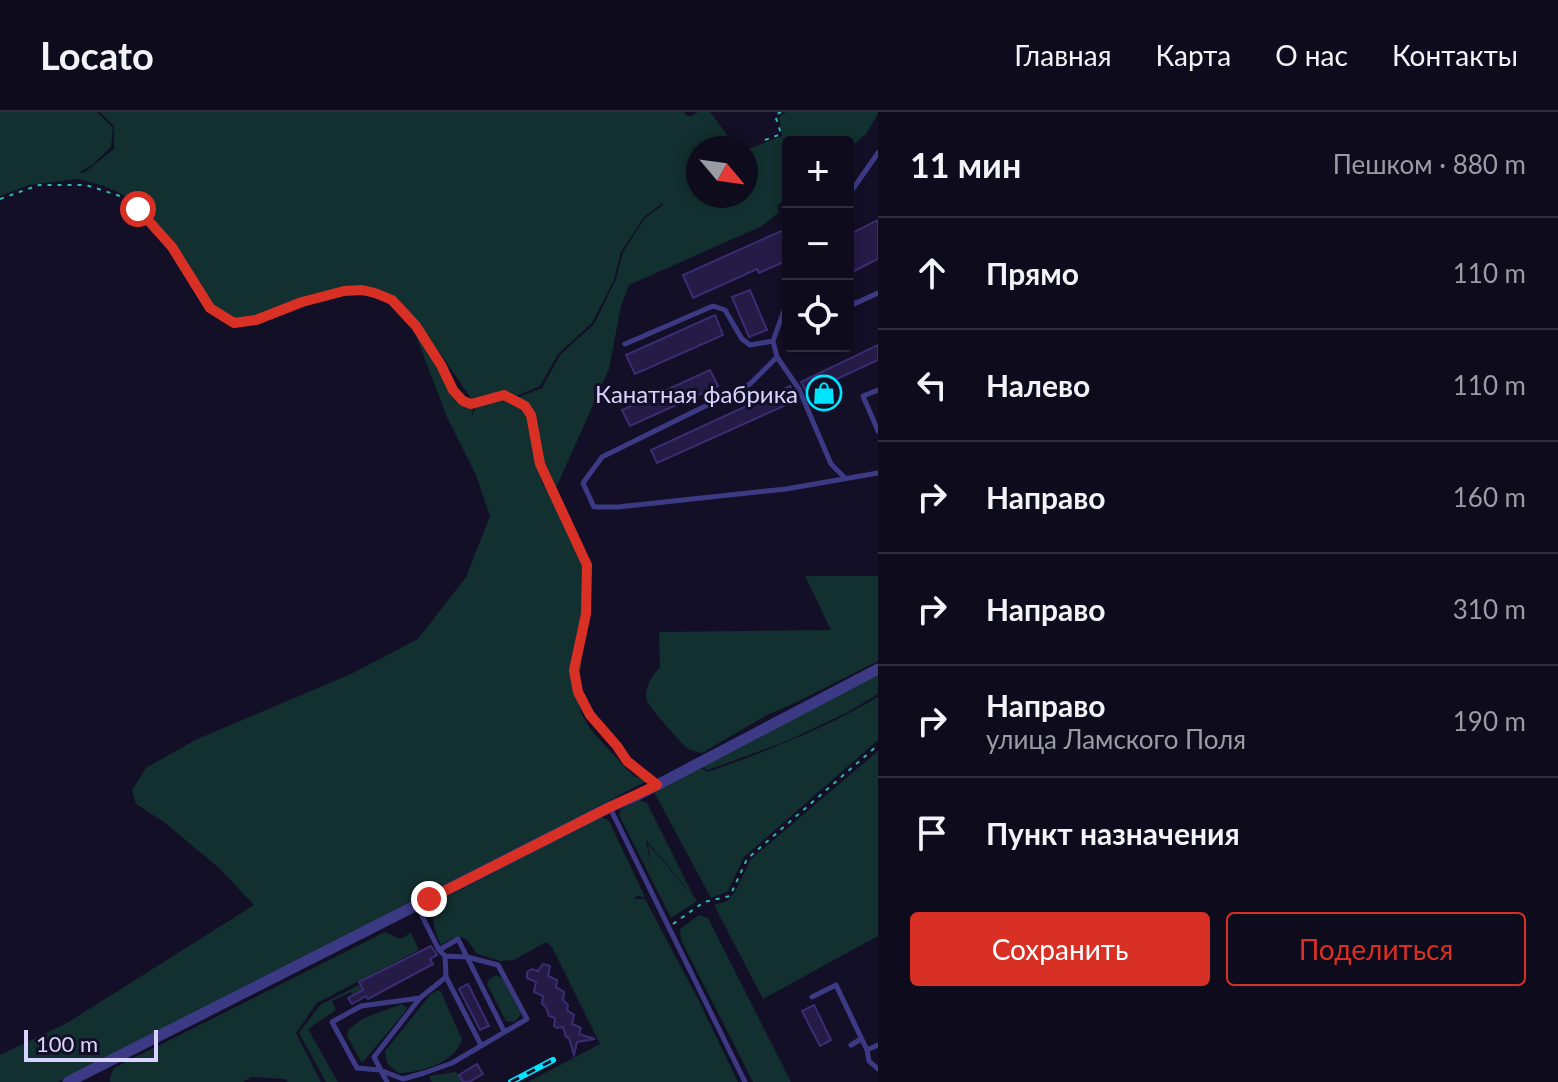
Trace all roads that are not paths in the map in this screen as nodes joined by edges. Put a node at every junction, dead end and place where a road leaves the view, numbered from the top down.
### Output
1 (878, 153) edge
2 (854, 187) edge
3 (878, 293) edge
4 (854, 304) edge
5 (782, 316) edge
6 (773, 341) junction
7 (625, 344) dead end
8 (777, 357) junction
9 (878, 390) edge
10 (878, 431) edge
11 (878, 473) edge
12 (845, 478) junction
13 (878, 669) edge
14 (610, 807) junction
15 (429, 899) junction
16 (439, 950) junction
17 (445, 956) junction
18 (467, 957) junction
19 (446, 977) junction
20 (812, 997) dead end
21 (420, 998) junction
22 (504, 1031) junction
23 (861, 1039) junction
24 (481, 1045) junction
25 (851, 1045) dead end
26 (878, 1045) edge
27 (867, 1050) junction
28 (878, 1069) edge
29 (380, 1070) junction
30 (72, 1081) edge
31 (387, 1082) edge
32 (745, 1082) edge

1 - 2 lane
3 - 4 lane
5 - 6 lane
6 - 7 lane
6 - 8 lane
8 - 12 lane
8 - 12 lane
9 - 10 lane
11 - 12 lane
13 - 14 street
14 - 15 street
14 - 32 lane
15 - 16 lane
15 - 30 street
16 - 17 lane
16 - 18 lane
17 - 18 lane
17 - 19 lane
18 - 22 lane
18 - 22 lane
19 - 21 lane
19 - 24 lane
20 - 23 lane
21 - 29 lane
21 - 29 lane
22 - 24 lane
23 - 25 lane
23 - 27 lane
24 - 29 lane
26 - 27 lane
27 - 28 lane
29 - 31 lane

